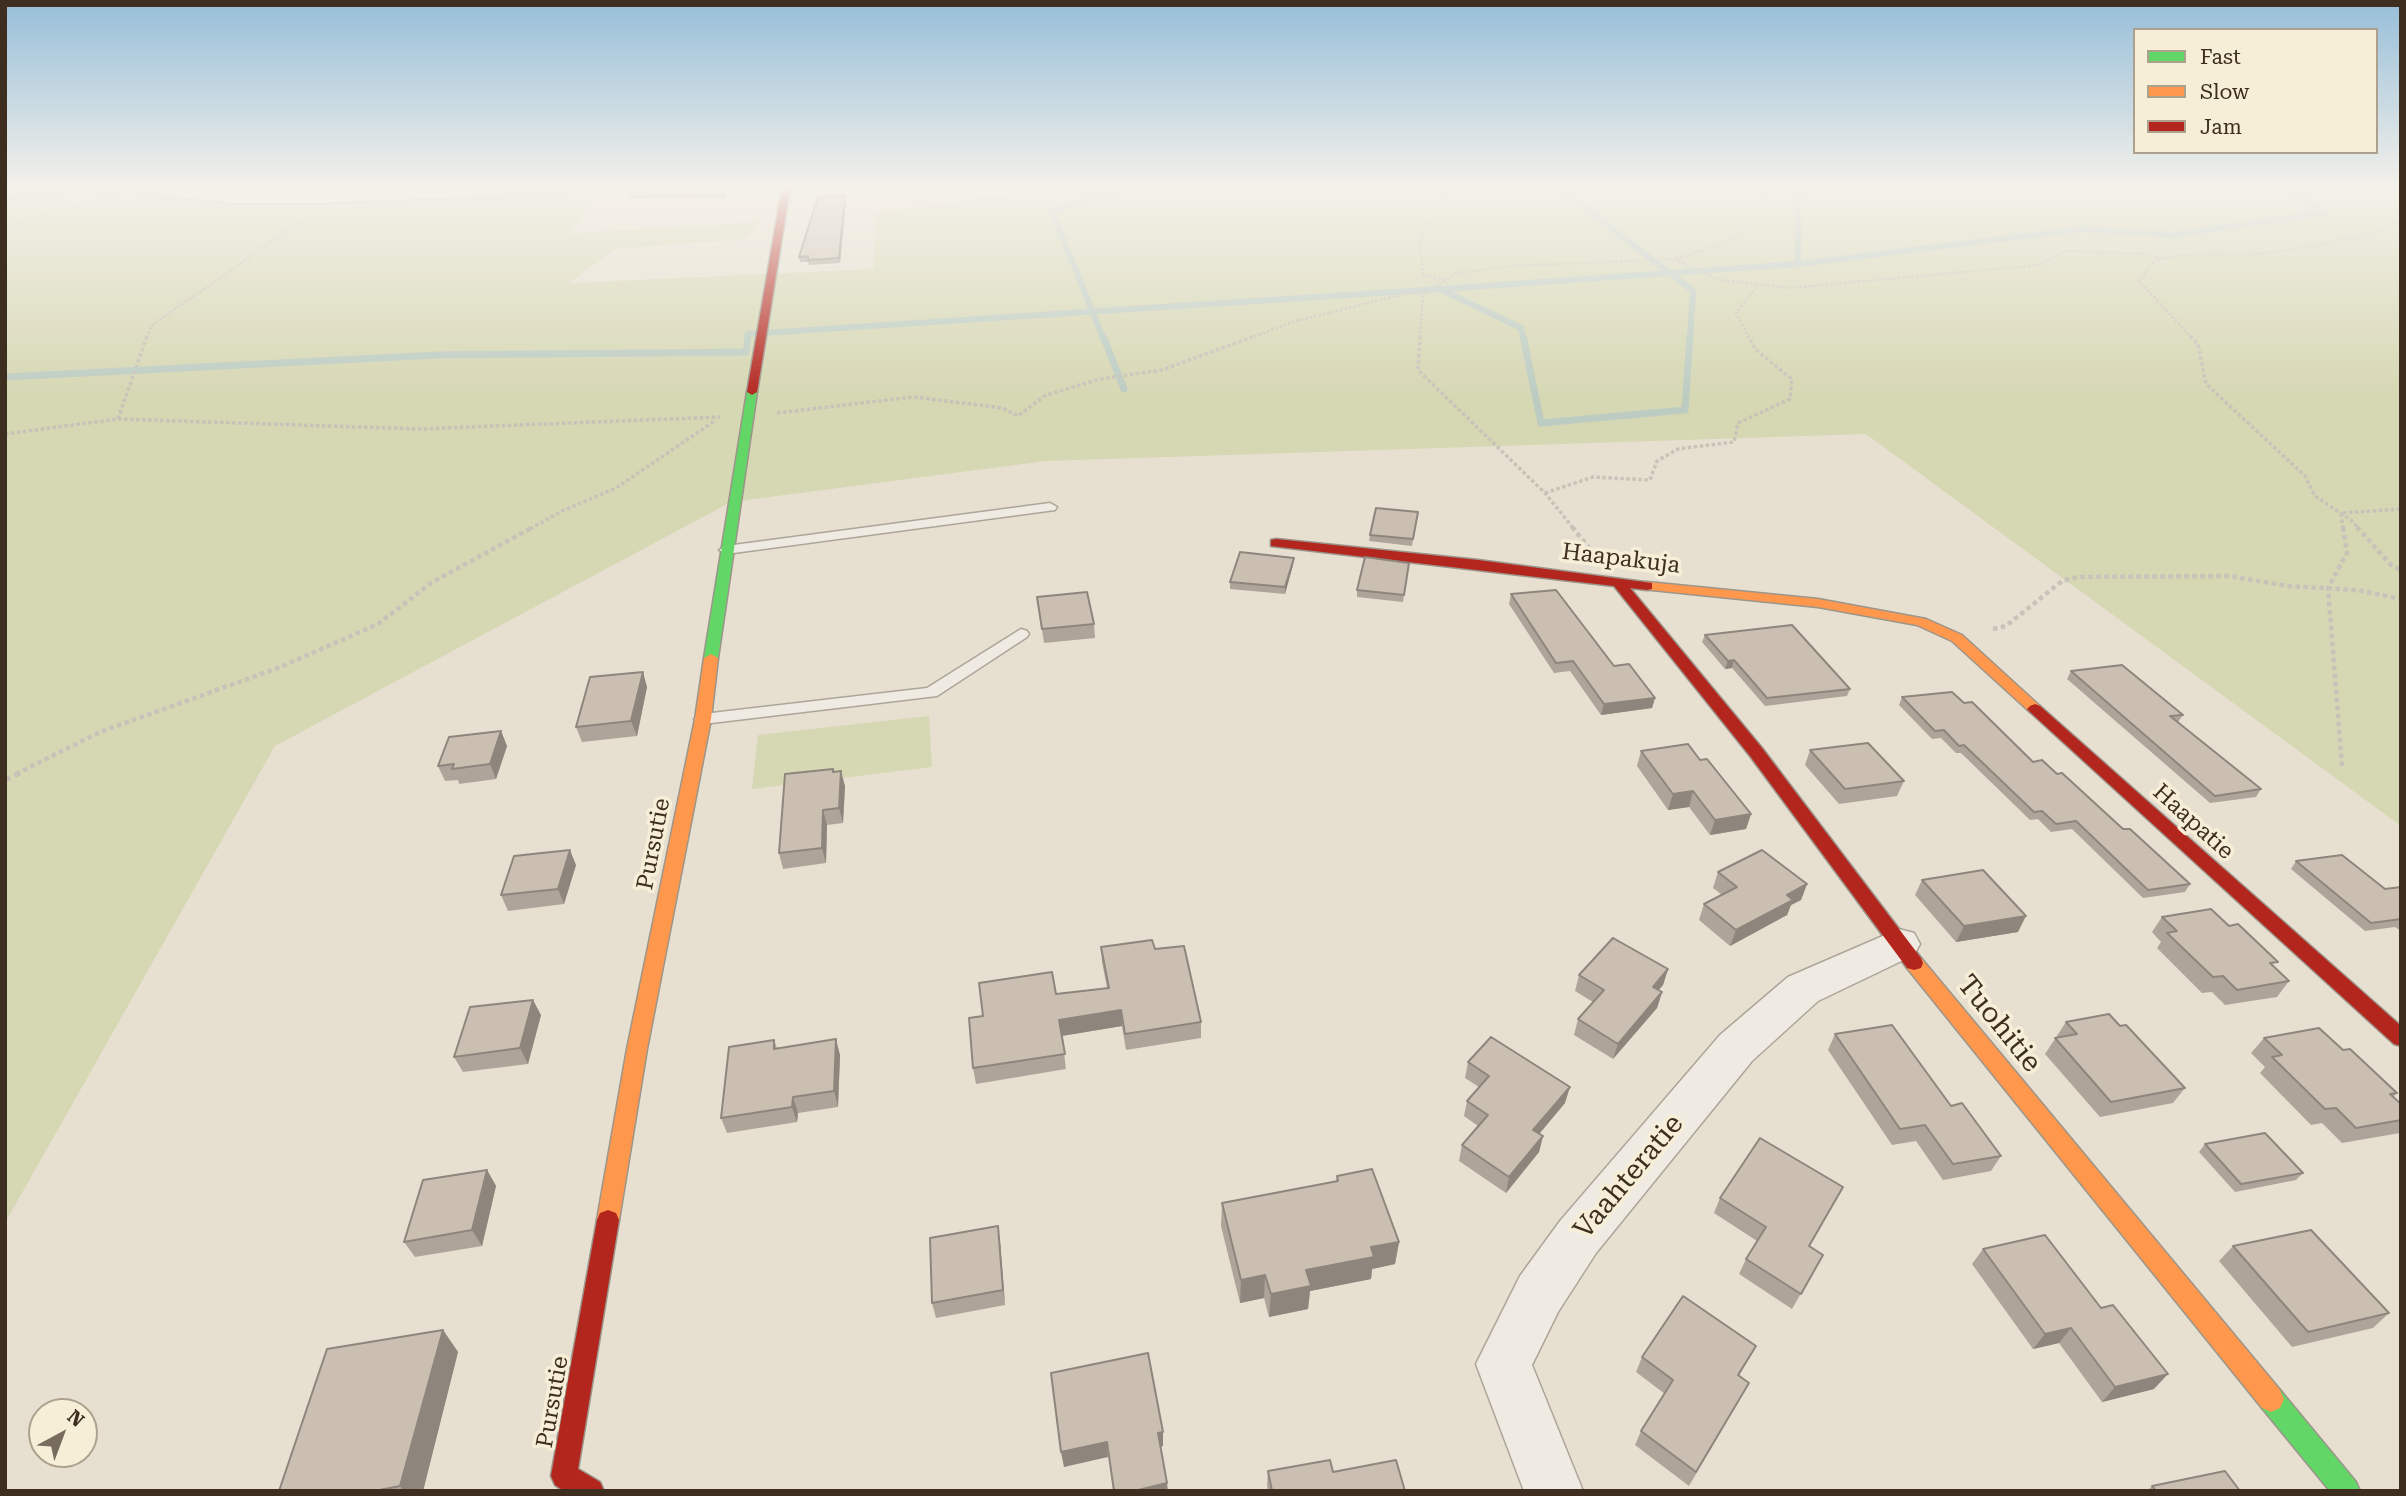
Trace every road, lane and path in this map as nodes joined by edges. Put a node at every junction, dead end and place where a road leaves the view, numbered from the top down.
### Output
1 (250, 258) edge
2 (775, 258) edge
3 (1422, 258) edge
4 (1679, 258) edge
5 (2053, 258) edge
6 (2159, 258) edge
7 (2182, 258) edge
8 (1675, 259) junction
9 (2164, 259) junction
10 (1445, 280) junction
11 (1759, 285) junction
12 (1423, 294) junction
13 (750, 416) junction
14 (720, 417) junction
15 (118, 419) junction
16 (5, 434) edge
17 (1545, 493) junction
18 (1050, 507) dead end
19 (2401, 509) edge
20 (2341, 513) junction
21 (1276, 543) dead end
22 (726, 550) junction
23 (2401, 570) edge
24 (1619, 583) junction
25 (2328, 588) junction
26 (2401, 599) edge
27 (1021, 635) dead end
28 (1957, 638) junction
29 (703, 719) junction
30 (2342, 766) dead end
31 (5, 780) edge
32 (1899, 944) junction
33 (2401, 1038) edge
34 (591, 1491) edge
35 (1554, 1491) edge
36 (2347, 1491) edge

1 - 15 path
2 - 13 street, Pursutie
3 - 10 path
4 - 8 path
5 - 11 path
6 - 9 path
7 - 9 path
8 - 10 path
8 - 11 path
9 - 20 path
10 - 12 path
11 - 17 path
12 - 13 path
12 - 17 path
13 - 14 path
13 - 22 street, Pursutie
14 - 15 path
14 - 31 path
15 - 16 path
17 - 24 path
18 - 22 lane
19 - 20 path
20 - 23 path
20 - 25 path
21 - 24 street, Haapakuja
22 - 29 street, Pursutie
24 - 28 street, Haapakuja
24 - 32 street, Tuohitie
25 - 26 path
25 - 28 path
25 - 30 path
27 - 29 lane
28 - 33 street, Haapatie
29 - 34 street, Pursutie
32 - 35 street, Vaahteratie
32 - 36 street, Tuohitie

